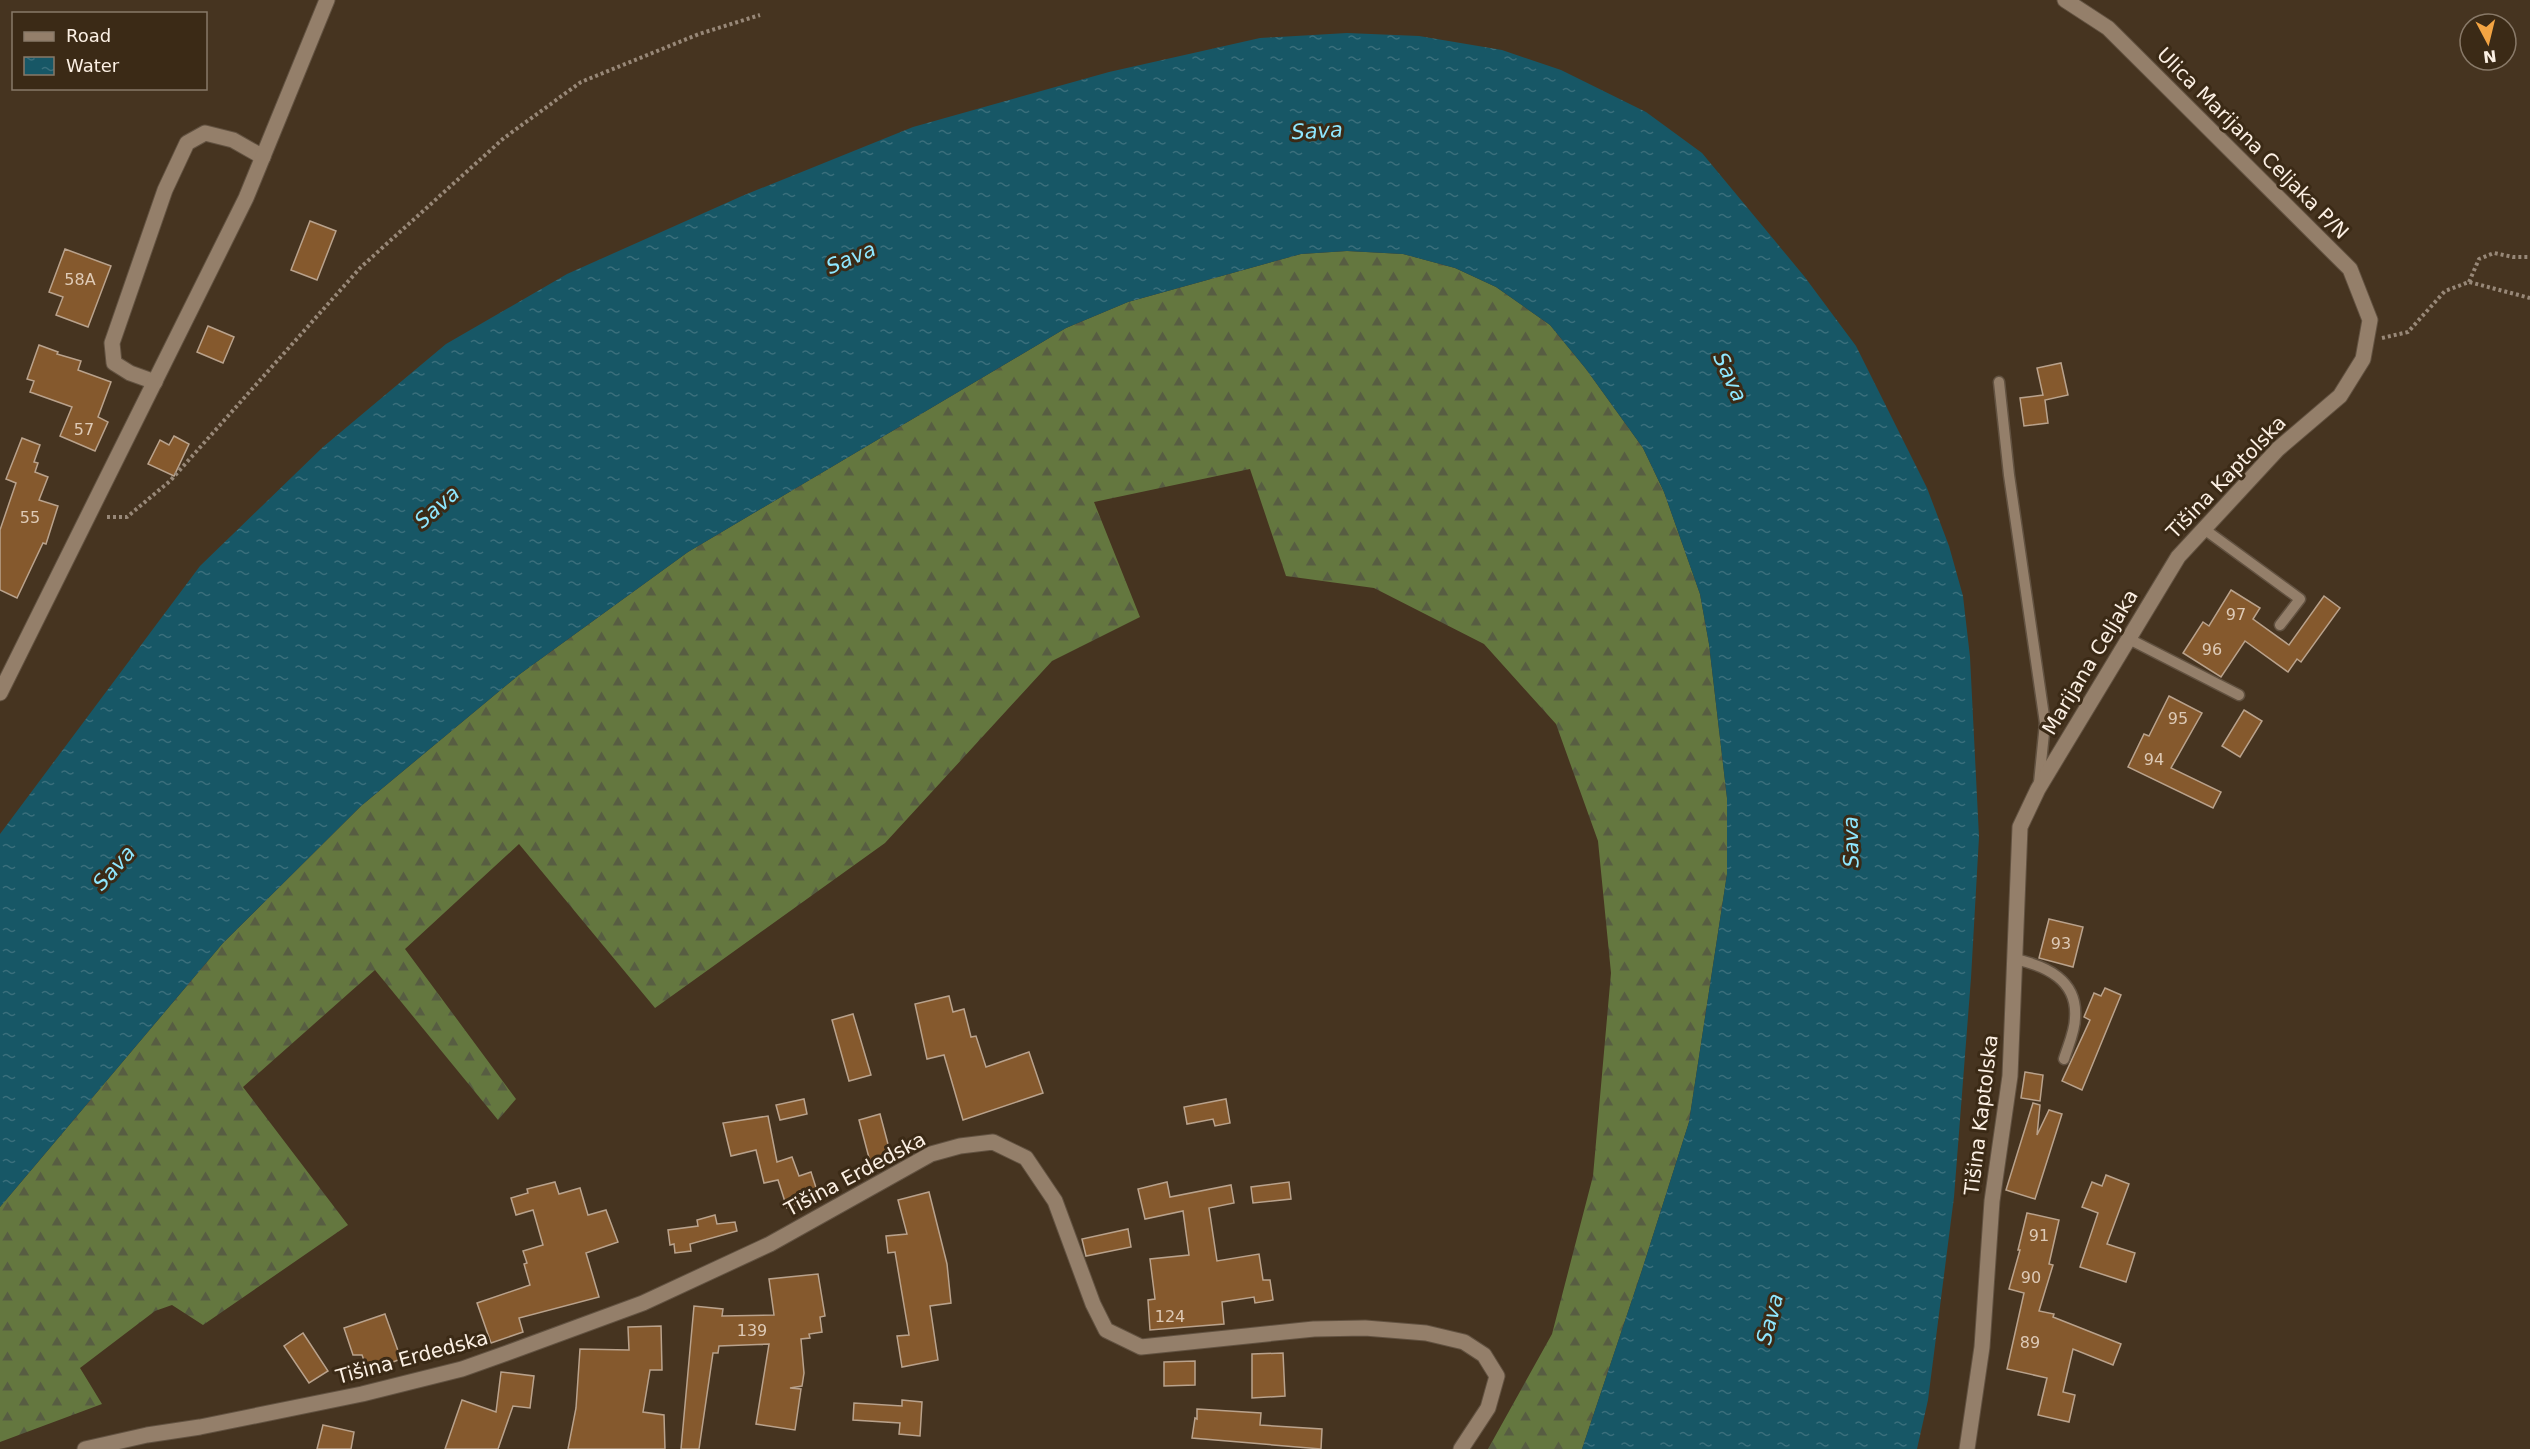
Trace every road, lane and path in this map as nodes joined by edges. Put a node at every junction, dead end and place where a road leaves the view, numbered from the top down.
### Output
1 (327, 0) edge
2 (2066, 0) edge
3 (760, 15) dead end
4 (263, 157) junction
5 (2530, 257) edge
6 (2469, 282) junction
7 (2530, 298) edge
8 (2366, 342) junction
9 (155, 382) junction
10 (1999, 382) dead end
11 (88, 516) junction
12 (2204, 529) junction
13 (2178, 557) joint
14 (2280, 625) dead end
15 (2129, 639) junction
16 (0, 693) edge
17 (2239, 695) dead end
18 (2038, 789) junction
19 (2015, 959) junction
20 (2064, 1059) dead end
21 (85, 1449) edge
22 (1461, 1449) edge
23 (1967, 1449) edge

1 - 4 main road
2 - 8 main road, Ulica Marijana Celjaka P/N
3 - 11 path
4 - 9 main road
4 - 9 main road
5 - 6 path
6 - 7 path
6 - 8 path
8 - 12 main road, Tišina Kaptolska
9 - 11 main road
10 - 18 lane
11 - 16 main road
12 - 13 main road, Tišina Kaptolska
12 - 14 lane
13 - 15 main road, Marijana Celjaka
15 - 17 lane
15 - 18 main road, Marijana Celjaka
18 - 19 main road, Tišina Kaptolska
19 - 20 lane
19 - 23 main road, Tišina Kaptolska
21 - 22 main road, Tišina Erdedska

